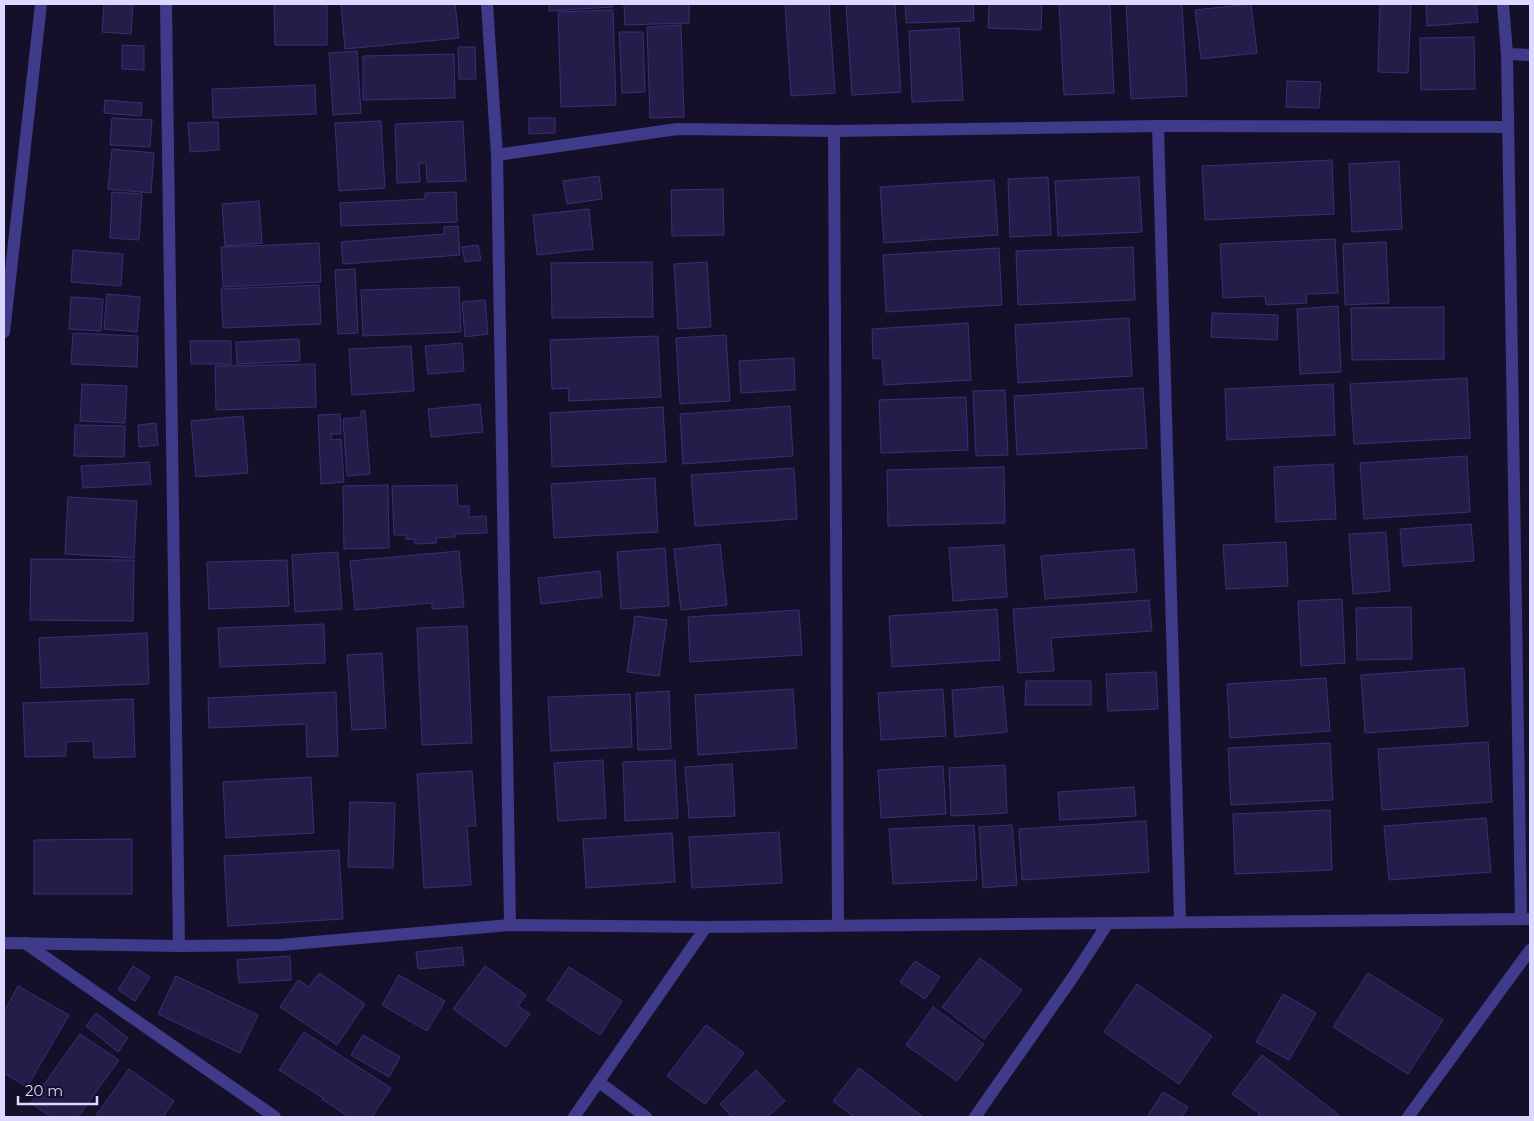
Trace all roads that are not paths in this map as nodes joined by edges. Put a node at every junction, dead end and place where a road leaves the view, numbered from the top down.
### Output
1 (41, 4) edge
2 (166, 4) edge
3 (487, 4) edge
4 (1503, 4) edge
5 (1507, 54) junction
6 (1530, 55) edge
7 (1158, 126) junction
8 (1507, 127) junction
9 (834, 131) junction
10 (497, 156) junction
11 (4, 332) edge
12 (1525, 919) edge
13 (1180, 922) junction
14 (1108, 923) junction
15 (510, 925) junction
16 (838, 925) junction
17 (706, 927) junction
18 (4, 943) edge
19 (25, 943) junction
20 (178, 946) junction
21 (1530, 950) edge
22 (599, 1082) junction
23 (275, 1117) edge
24 (574, 1117) edge
25 (646, 1117) edge
26 (975, 1117) edge
27 (1408, 1117) edge

1 - 11 street
2 - 20 street
3 - 10 street
4 - 5 street
5 - 6 street
5 - 8 street
7 - 8 street
7 - 9 street
7 - 13 street
8 - 12 street
9 - 10 street
9 - 16 street
10 - 15 street
12 - 13 street
13 - 14 street
14 - 16 street
14 - 26 street
15 - 17 street
15 - 20 street
16 - 17 street
17 - 22 street
18 - 19 street
19 - 20 street
19 - 23 street
21 - 27 street
22 - 24 street
22 - 25 street

